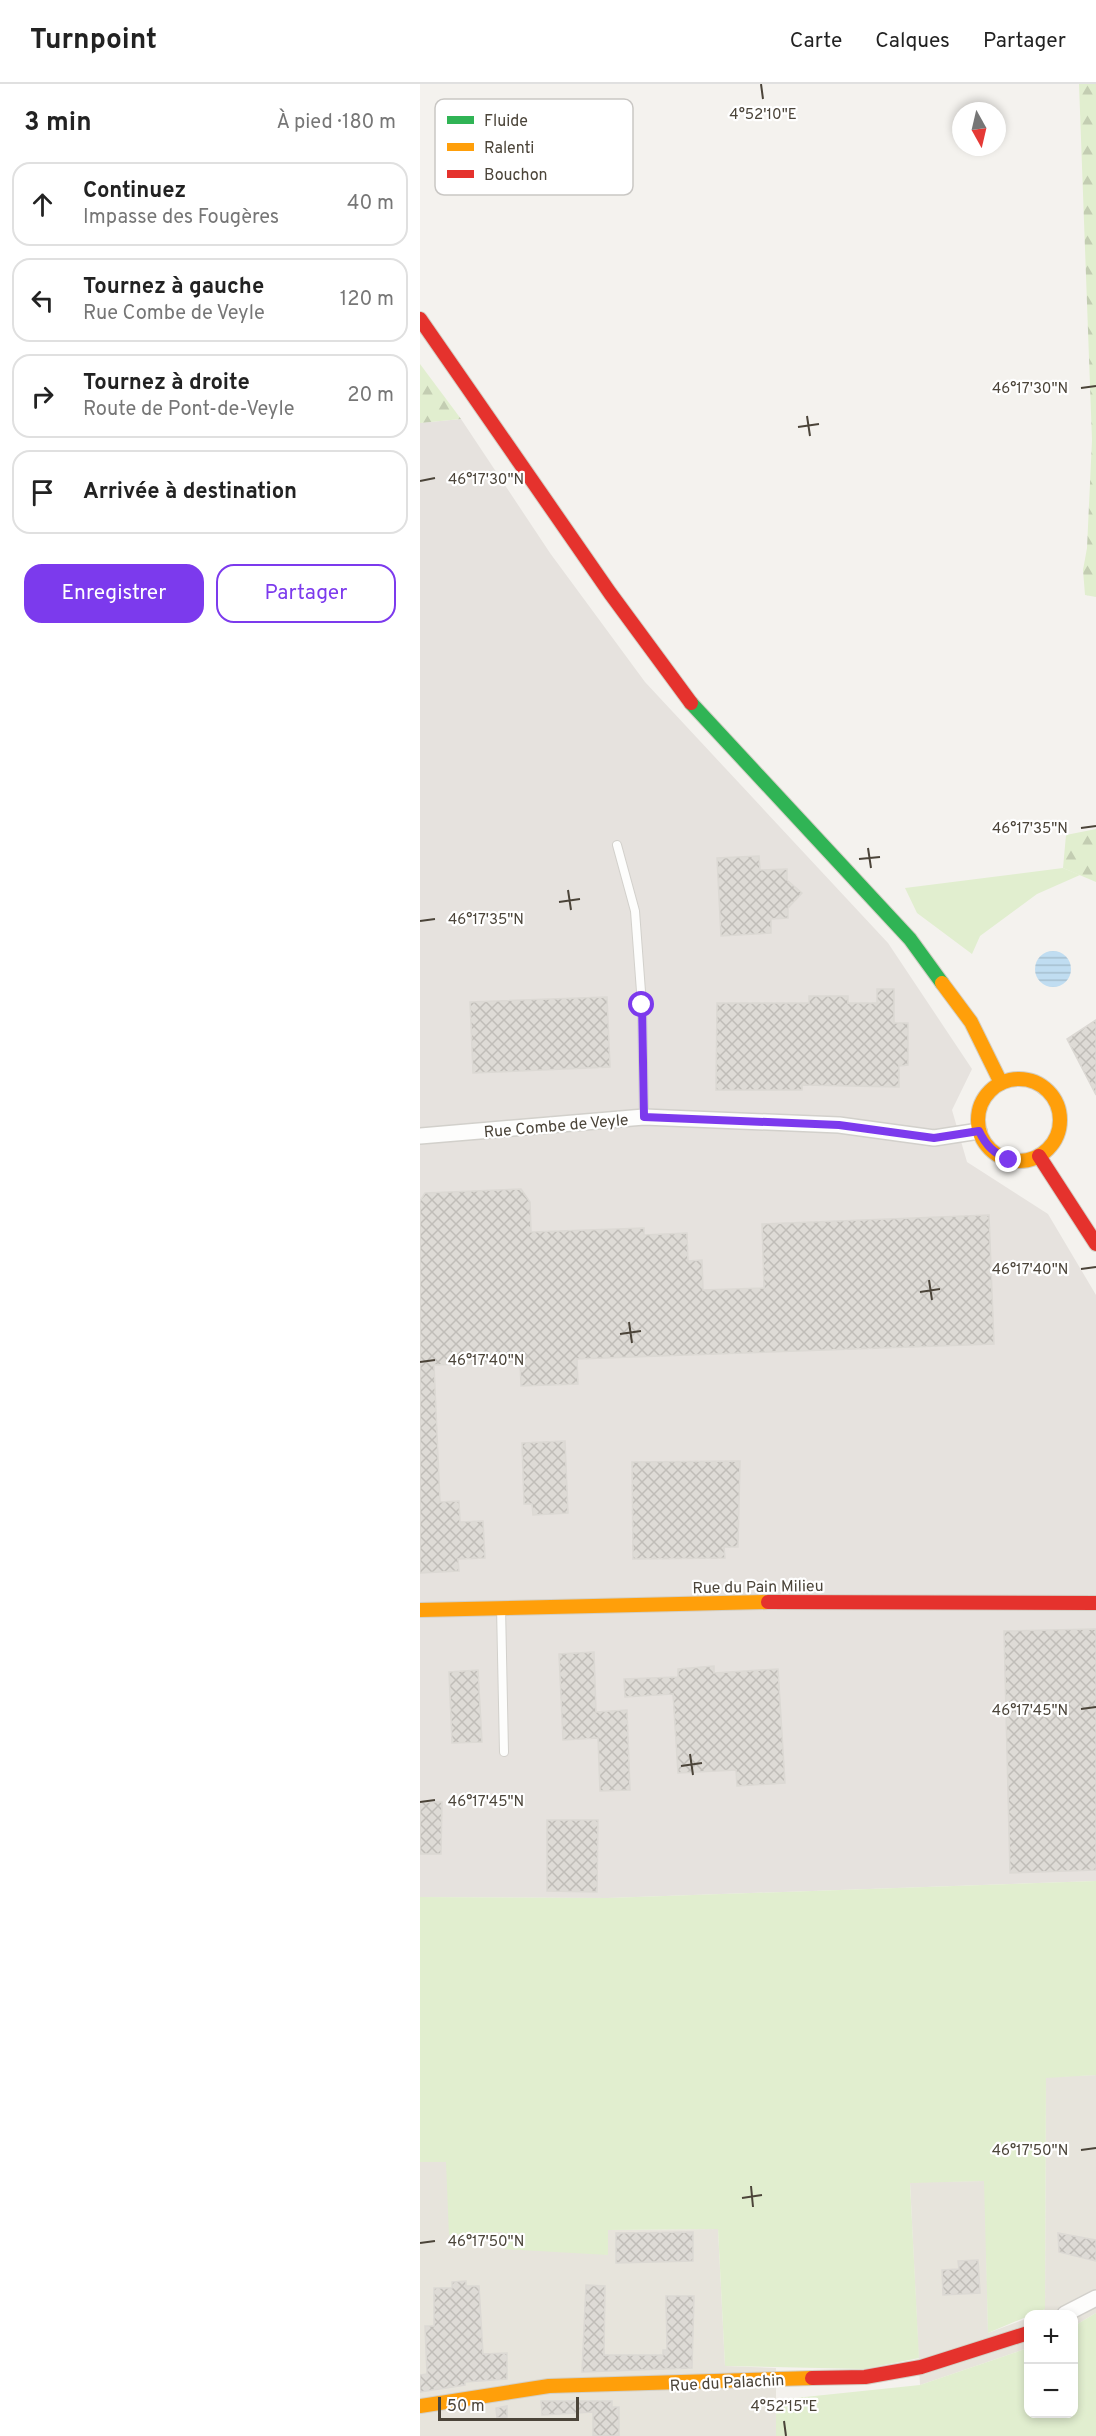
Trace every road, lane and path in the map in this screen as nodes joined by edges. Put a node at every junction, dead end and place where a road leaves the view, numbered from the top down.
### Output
1 (420, 319) edge
2 (617, 845) dead end
3 (1000, 1083) junction
4 (644, 1117) junction
5 (979, 1131) junction
6 (420, 1136) edge
7 (1039, 1156) junction
8 (1096, 1244) edge
9 (1096, 1603) edge
10 (501, 1606) junction
11 (420, 1610) edge
12 (504, 1752) dead end
13 (1096, 2298) edge
14 (1073, 2310) edge
15 (1024, 2335) edge
16 (420, 2406) edge

1 - 3 main road
2 - 4 lane
3 - 5 main road
3 - 7 main road
4 - 5 street, Rue Combe de Veyle
4 - 6 street, Rue Combe de Veyle
5 - 7 main road
7 - 8 main road
9 - 10 main road, Rue du Pain Milieu
10 - 11 main road, Rue du Pain Milieu
10 - 12 lane
13 - 14 street
15 - 16 main road, Rue du Palachin

